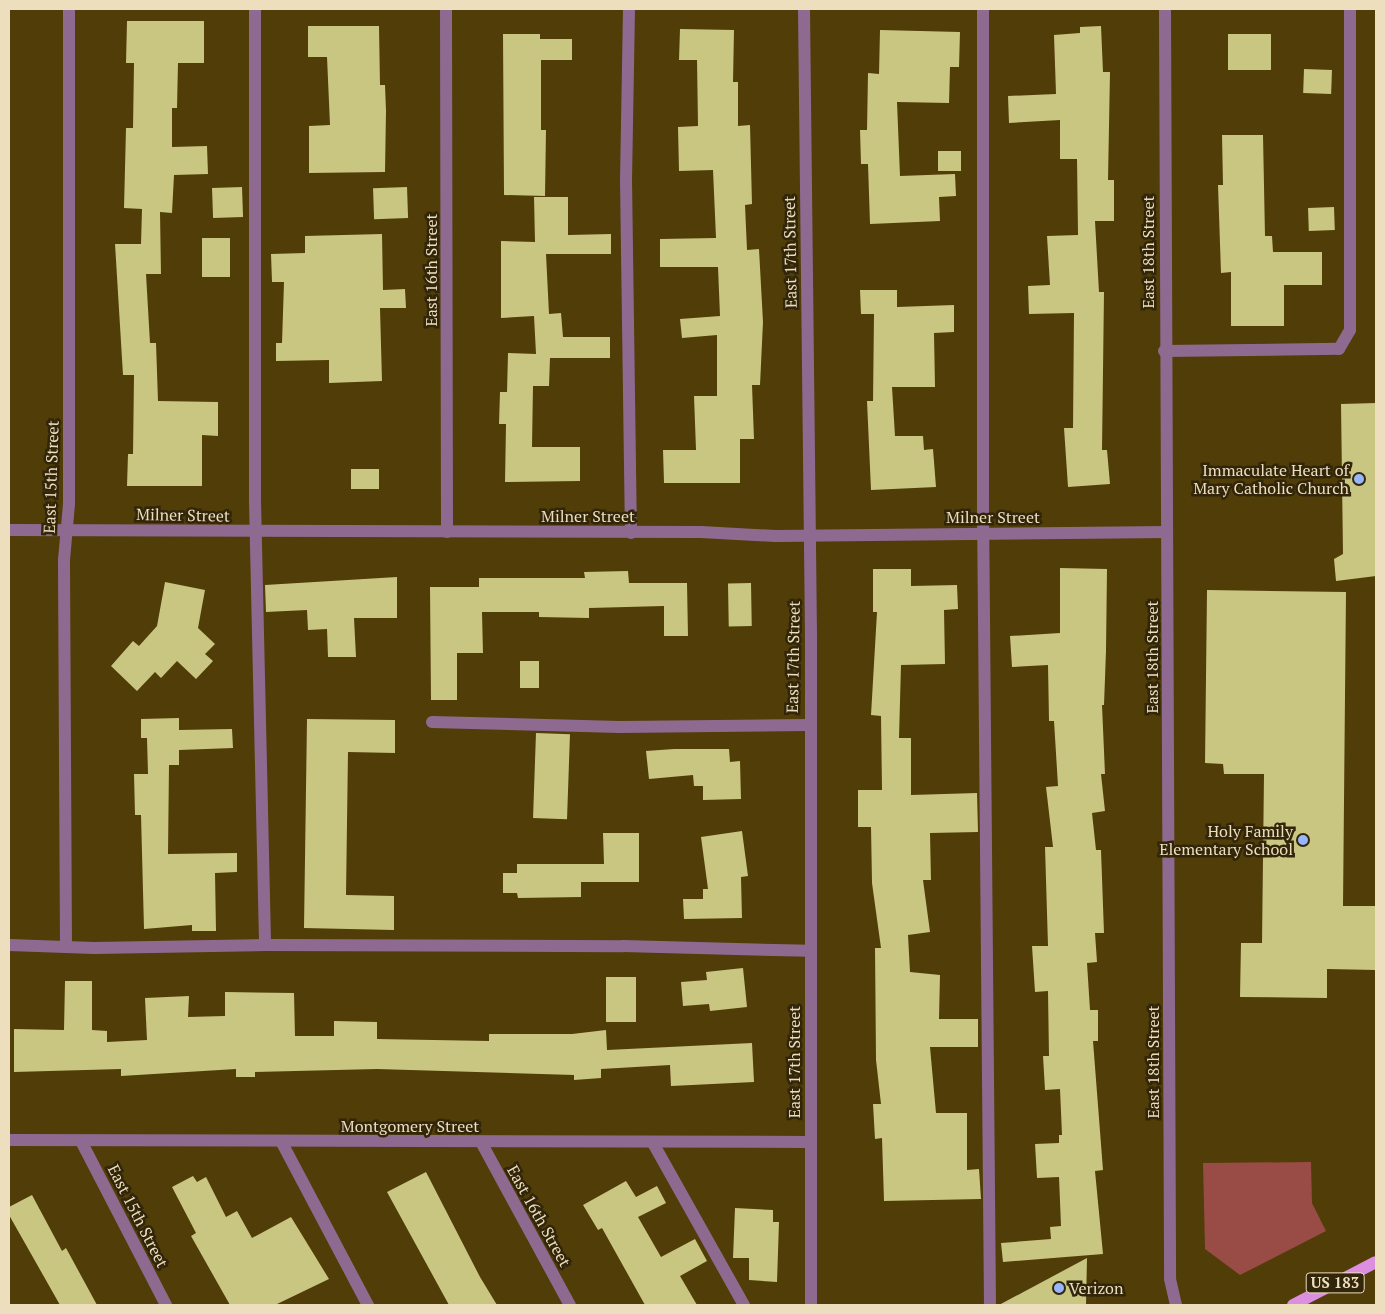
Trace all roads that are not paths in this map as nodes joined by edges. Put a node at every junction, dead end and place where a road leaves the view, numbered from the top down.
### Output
1 (69, 9) edge
2 (255, 9) edge
3 (446, 9) edge
4 (629, 9) edge
5 (804, 9) edge
6 (984, 9) edge
7 (1165, 9) edge
8 (1350, 9) edge
9 (1164, 351) junction
10 (9, 530) edge
11 (66, 530) junction
12 (257, 532) junction
13 (447, 532) junction
14 (1167, 532) junction
15 (631, 533) junction
16 (809, 533) junction
17 (984, 533) junction
18 (432, 722) dead end
19 (808, 725) junction
20 (266, 944) junction
21 (9, 945) edge
22 (66, 947) junction
23 (809, 951) junction
24 (9, 1140) edge
25 (81, 1141) junction
26 (281, 1141) junction
27 (481, 1142) junction
28 (810, 1142) junction
29 (654, 1143) junction
30 (1376, 1262) edge
31 (1301, 1303) edge
32 (166, 1305) edge
33 (368, 1305) edge
34 (570, 1305) edge
35 (744, 1305) edge
36 (811, 1305) edge
37 (990, 1305) edge
38 (1176, 1305) edge

1 - 11 street, East 15th Street
2 - 12 street
3 - 13 street, East 16th Street
4 - 15 street
5 - 16 street, East 17th Street
6 - 17 street
7 - 9 street, East 18th Street
8 - 9 street
9 - 14 street, East 18th Street
10 - 11 street, Milner Street
11 - 12 street, Milner Street
11 - 22 street, East 15th Street
12 - 13 street, Milner Street
12 - 20 street
13 - 15 street, Milner Street
14 - 17 street, Milner Street
14 - 38 street, East 18th Street
15 - 16 street, Milner Street
16 - 17 street, Milner Street
16 - 19 street, East 17th Street
17 - 37 street
18 - 19 street
19 - 23 street, East 17th Street
20 - 22 street
20 - 23 street
21 - 22 street
23 - 28 street, East 17th Street
24 - 25 street, Montgomery Street
25 - 26 street, Montgomery Street
25 - 32 street, East 15th Street
26 - 27 street, Montgomery Street
26 - 33 street
27 - 29 street, Montgomery Street
27 - 34 street, East 16th Street
28 - 29 street, Montgomery Street
28 - 36 street, East 17th Street
29 - 35 street
30 - 31 main road, US 183

